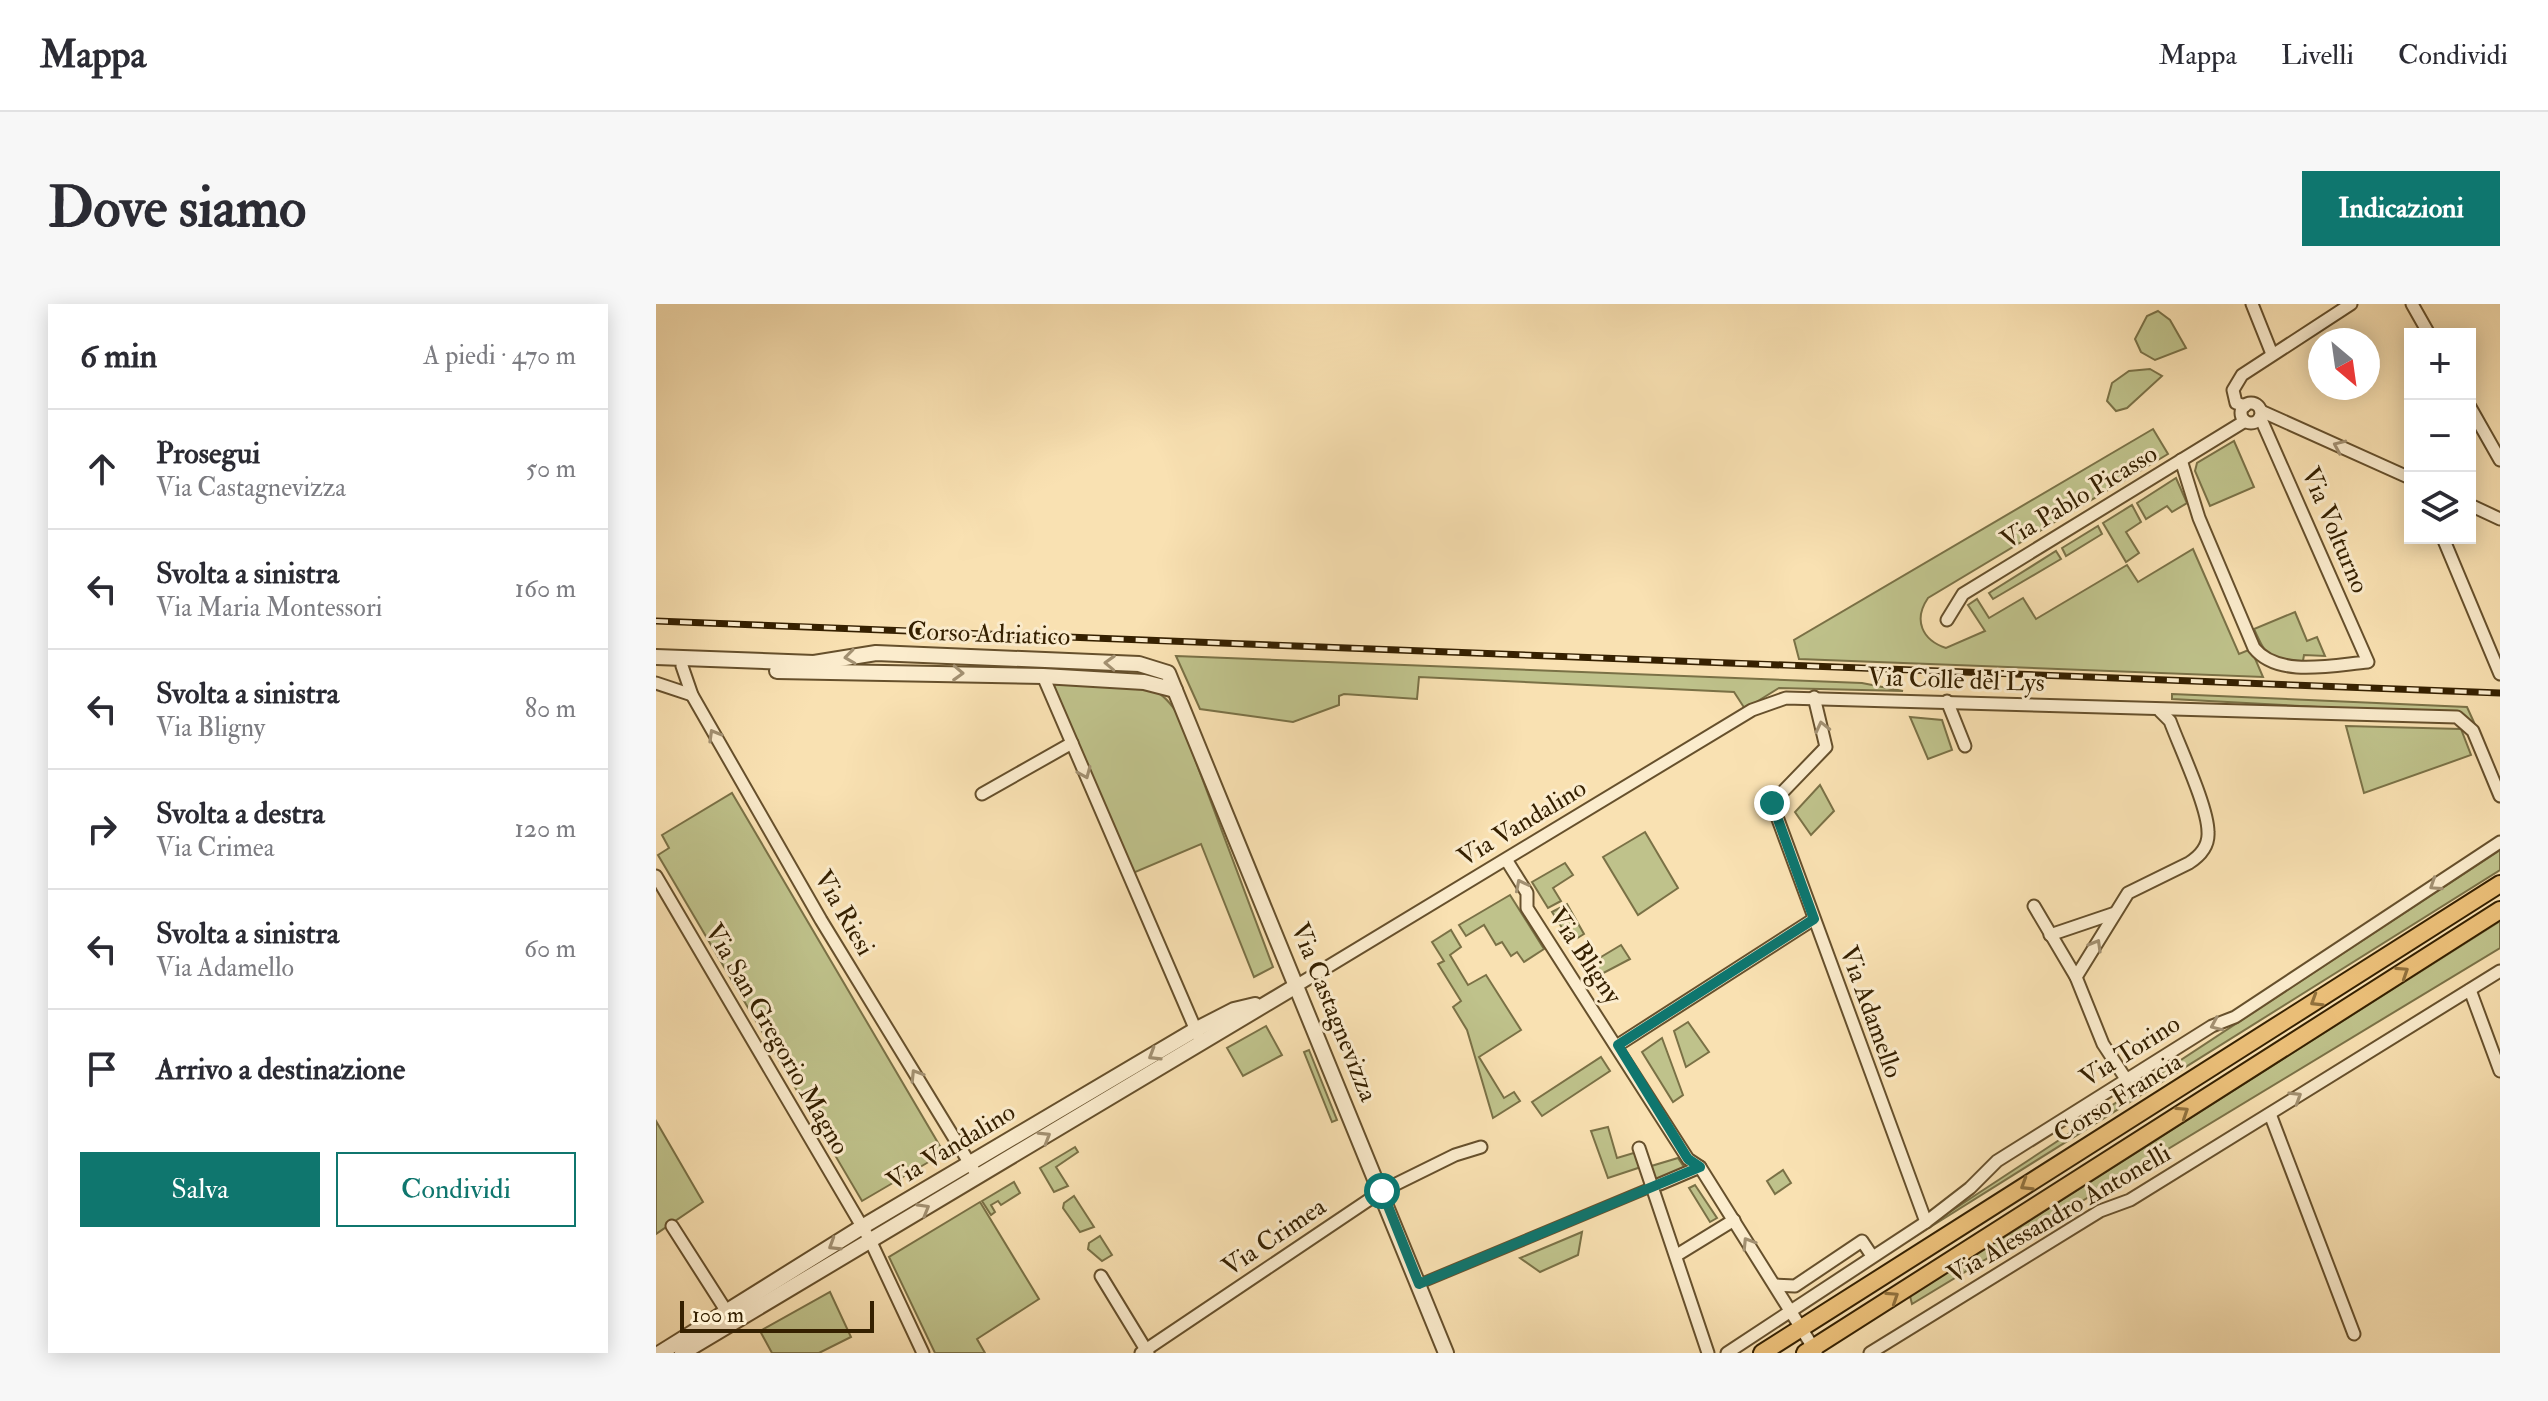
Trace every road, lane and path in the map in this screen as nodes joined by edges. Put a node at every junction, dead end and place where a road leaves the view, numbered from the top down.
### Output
1 (2252, 304) edge
2 (2351, 304) edge
3 (2412, 304) edge
4 (2426, 328) edge
5 (2272, 354) junction
6 (2245, 406) junction
7 (2260, 414) junction
8 (2476, 418) edge
9 (2245, 421) junction
10 (2181, 460) junction
11 (2500, 460) edge
12 (2404, 475) edge
13 (2476, 508) edge
14 (2500, 519) edge
15 (2446, 544) edge
16 (1947, 620) dead end
17 (656, 657) edge
18 (656, 666) edge
19 (682, 666) junction
20 (2500, 674) edge
21 (1043, 676) junction
22 (656, 683) edge
23 (1175, 690) junction
24 (692, 695) junction
25 (1814, 697) junction
26 (1947, 701) junction
27 (1752, 710) joint
28 (2160, 711) junction
29 (1072, 743) junction
30 (1965, 746) dead end
31 (982, 794) dead end
32 (2500, 796) edge
33 (2500, 842) edge
34 (1507, 861) junction
35 (656, 876) edge
36 (2500, 884) edge
37 (2034, 906) dead end
38 (2500, 910) edge
39 (2115, 913) junction
40 (1814, 919) junction
41 (2050, 935) junction
42 (2500, 971) edge
43 (2076, 977) junction
44 (1296, 986) junction
45 (2470, 990) junction
46 (1198, 1036) junction
47 (1618, 1045) junction
48 (2500, 1071) edge
49 (2126, 1079) junction
50 (2270, 1114) junction
51 (1481, 1147) dead end
52 (1639, 1148) dead end
53 (970, 1163) junction
54 (1700, 1167) junction
55 (978, 1177) junction
56 (1656, 1186) junction
57 (1382, 1191) junction
58 (1734, 1220) junction
59 (1926, 1222) junction
60 (672, 1226) dead end
61 (866, 1234) junction
62 (1677, 1255) junction
63 (1872, 1256) junction
64 (1101, 1276) dead end
65 (1419, 1284) junction
66 (1775, 1285) junction
67 (1790, 1309) junction
68 (727, 1312) junction
69 (1801, 1328) junction
70 (2354, 1334) dead end
71 (695, 1344) edge
72 (1812, 1351) edge
73 (1145, 1352) edge
74 (660, 1353) edge
75 (682, 1353) edge
76 (923, 1353) edge
77 (1446, 1353) edge
78 (1708, 1353) edge
79 (1727, 1353) edge
80 (1762, 1353) edge
81 (1870, 1353) edge

1 - 5 street
2 - 5 street
3 - 4 street
5 - 6 street
6 - 7 street
6 - 9 street
7 - 9 street
7 - 10 street, Via Volturno
12 -> 7 street
8 - 11 street
9 - 10 street, Via Pablo Picasso
10 - 16 street, Via Pablo Picasso
13 - 14 street
15 - 20 street
23 -> 17 street, Corso Adriatico
18 - 19 street, Corso Adriatico
19 -> 21 street, Corso Adriatico
19 - 24 street, Via Riesi
21 - 23 street, Corso Adriatico
21 - 29 street, Corso Adriatico
22 - 24 street
23 - 44 street, Via Castagnevizza
53 -> 24 street, Via Riesi
25 - 26 street, Via Colle del Lys
25 - 27 street, Via Colle del Lys
40 -> 25 street, Via Adamello
26 - 28 street, Via Colle del Lys
26 - 30 street
27 - 34 street, Via Vandalino
28 - 32 street, Via Colle del Lys
28 - 39 street
29 - 31 street
29 -> 46 street, Corso Adriatico
33 -> 49 street, Via Torino
34 - 44 street, Via Vandalino
47 -> 34 street, Via Bligny
35 - 61 street, Via San Gregorio Magno
36 -> 69 main road, Corso Francia
37 - 41 street
72 -> 38 main road, Corso Francia
39 - 41 street
43 -> 39 street
40 - 47 street
40 - 59 street, Via Adamello
41 - 43 street
42 - 45 street, Via Alessandro Antonelli
43 - 49 street
44 - 46 street, Via Vandalino
44 - 57 street, Via Castagnevizza
45 - 48 street
50 -> 45 street, Via Alessandro Antonelli
46 -> 53 street, Via Vandalino
55 -> 46 street, Via Vandalino
47 - 54 street, Via Bligny
49 - 59 street, Via Torino
50 - 70 street
50 - 81 street, Via Alessandro Antonelli
51 - 57 street, Via Crimea
52 - 56 street
53 - 55 street, Via Riesi
53 - 61 street, Via Vandalino
54 - 56 street
54 - 58 street, Via Bligny
61 -> 55 street, Via Vandalino
56 - 62 street
56 - 65 street
57 - 65 street, Via Castagnevizza
57 - 73 street, Via Crimea
58 - 62 street
66 -> 58 street, Via Bligny
59 - 63 street, Via Torino
60 - 68 street
61 -> 68 street, Via Vandalino
61 - 71 street, Via Vandalino
61 - 76 street, Via San Gregorio Magno
62 - 78 street
63 - 66 street
63 - 67 street, Via Torino
64 - 73 street
65 - 77 street, Via Castagnevizza
66 - 67 street, Via Bligny
67 - 69 street, Via Bligny
67 - 79 street
68 - 71 street, Via Vandalino
69 - 72 street, Via Bligny
69 - 80 main road, Corso Francia
71 - 74 street, Via Vandalino
71 - 75 street, Via Vandalino

